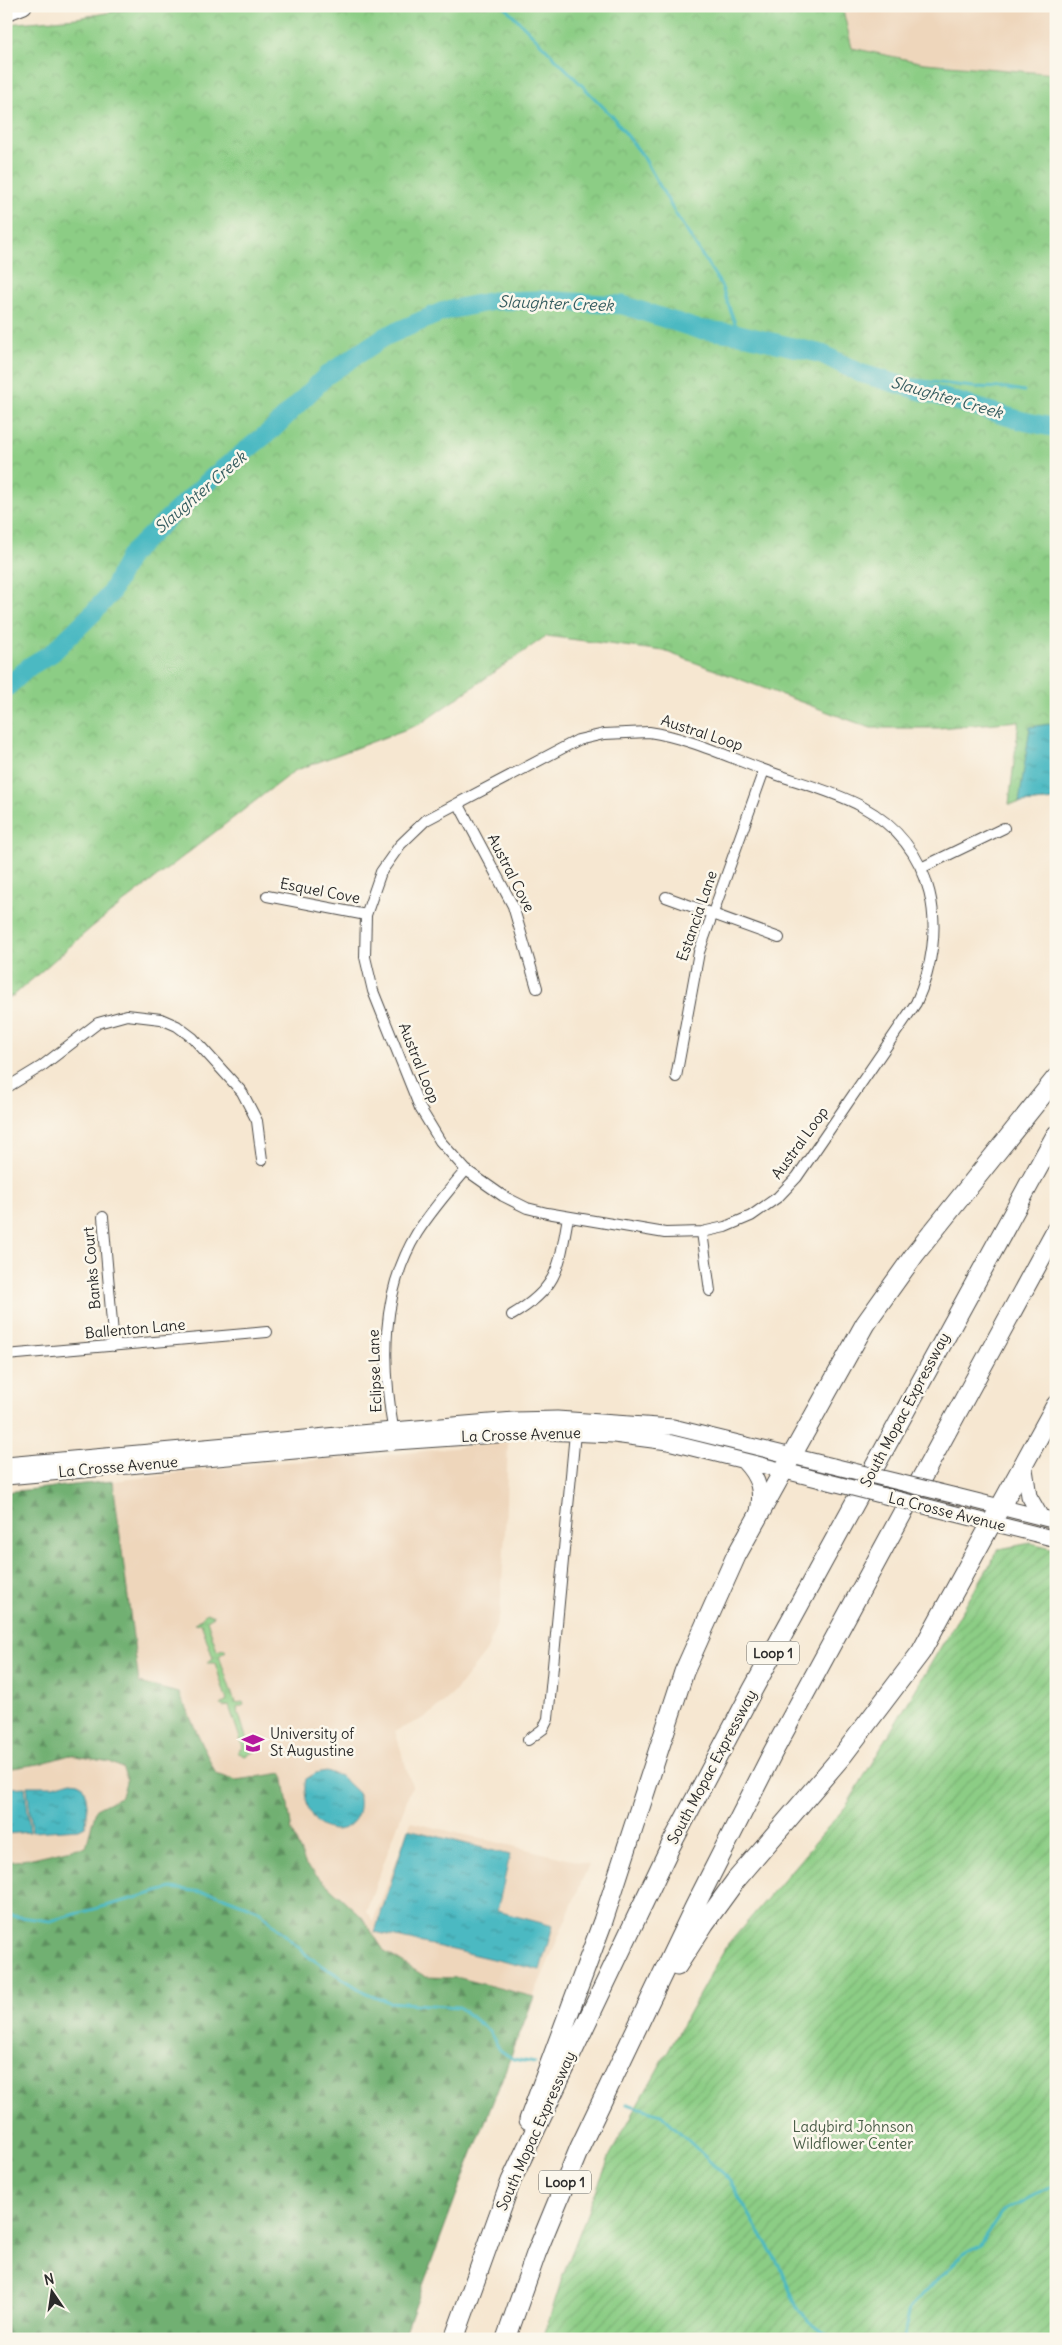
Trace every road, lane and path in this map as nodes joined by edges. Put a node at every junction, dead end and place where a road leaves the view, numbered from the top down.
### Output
1 (24, 6) edge
2 (6, 13) edge
3 (764, 770) junction
4 (458, 803) junction
5 (1004, 828) dead end
6 (921, 868) junction
7 (267, 896) dead end
8 (666, 897) dead end
9 (713, 914) junction
10 (366, 915) junction
11 (779, 938) dead end
12 (537, 988) dead end
13 (676, 1077) dead end
14 (1056, 1078) edge
15 (6, 1088) edge
16 (1056, 1135) edge
17 (262, 1160) dead end
18 (466, 1170) junction
19 (103, 1217) dead end
20 (568, 1217) junction
21 (1056, 1230) edge
22 (702, 1232) junction
23 (710, 1291) dead end
24 (512, 1315) dead end
25 (267, 1332) dead end
26 (114, 1346) junction
27 (6, 1355) edge
28 (1056, 1405) edge
29 (575, 1433) junction
30 (394, 1436) junction
31 (744, 1462) junction
32 (1024, 1462) junction
33 (789, 1464) junction
34 (6, 1465) edge
35 (6, 1477) edge
36 (995, 1515) junction
37 (1048, 1519) edge
38 (756, 1521) junction
39 (1056, 1539) edge
40 (528, 1740) dead end
41 (636, 2030) junction
42 (511, 2182) junction
43 (454, 2339) edge
44 (506, 2339) edge

1 - 2 street
3 - 4 street, Austral Loop
3 - 6 street, Austral Loop
3 - 9 street, Estancia Lane
4 - 10 street, Austral Loop
4 - 12 street, Austral Cove
5 - 6 street
6 - 22 street, Austral Loop
7 - 10 street, Esquel Cove
8 - 9 street
9 - 11 street
9 - 13 street, Estancia Lane
10 - 18 street, Austral Loop
14 - 33 highway
15 - 17 street
16 - 42 highway, South Mopac Expressway / Loop 1
18 - 20 street, Austral Loop
18 - 30 street, Eclipse Lane
19 - 26 street, Banks Court
20 - 22 street, Austral Loop
20 - 24 street
21 - 41 highway, Loop 1
22 - 23 street
25 - 26 street, Ballenton Lane
26 - 27 street, Ballenton Lane
28 - 32 highway
29 - 30 street, La Crosse Avenue
29 - 31 street, La Crosse Avenue
29 - 40 street
30 - 33 street, La Crosse Avenue
30 - 34 street, La Crosse Avenue
30 - 35 street, La Crosse Avenue
31 - 33 street, La Crosse Avenue
31 - 38 street
32 - 36 highway
32 - 37 street
33 - 36 street, La Crosse Avenue, bridge
33 - 36 street, La Crosse Avenue, bridge
33 - 38 highway
36 - 37 street
36 - 39 street, La Crosse Avenue
36 - 41 highway
38 - 42 highway
41 - 44 highway, Loop 1
42 - 43 highway, South Mopac Expressway / Loop 1

